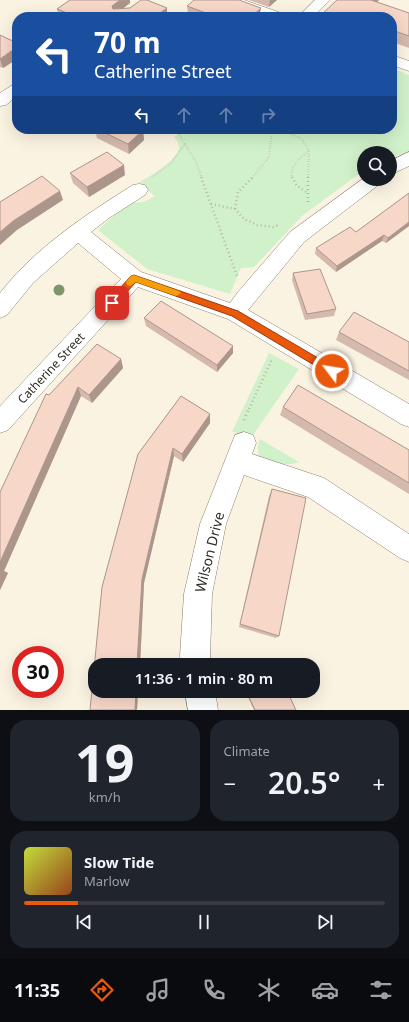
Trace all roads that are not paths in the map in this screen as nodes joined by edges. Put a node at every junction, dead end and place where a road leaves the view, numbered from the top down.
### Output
1 (231, 0) edge
2 (323, 0) edge
3 (265, 12) edge
4 (310, 12) edge
5 (12, 93) edge
6 (0, 101) edge
7 (409, 158) edge
8 (397, 165) edge
9 (365, 186) edge
10 (139, 190) road end
11 (78, 232) junction
12 (134, 278) junction
13 (240, 306) junction
14 (0, 309) edge
15 (409, 416) edge
16 (0, 422) edge
17 (409, 549) edge
18 (195, 658) edge
19 (201, 698) edge
20 (203, 710) edge

1 - 3 street
2 - 4 street
5 - 6 street
7 - 8 street
9 - 13 street
10 - 11 street
11 - 12 street
11 - 14 street
12 - 13 street
12 - 16 street, Catherine Street
13 - 15 street
17 - 18 street, Wilson Drive
19 - 20 street

